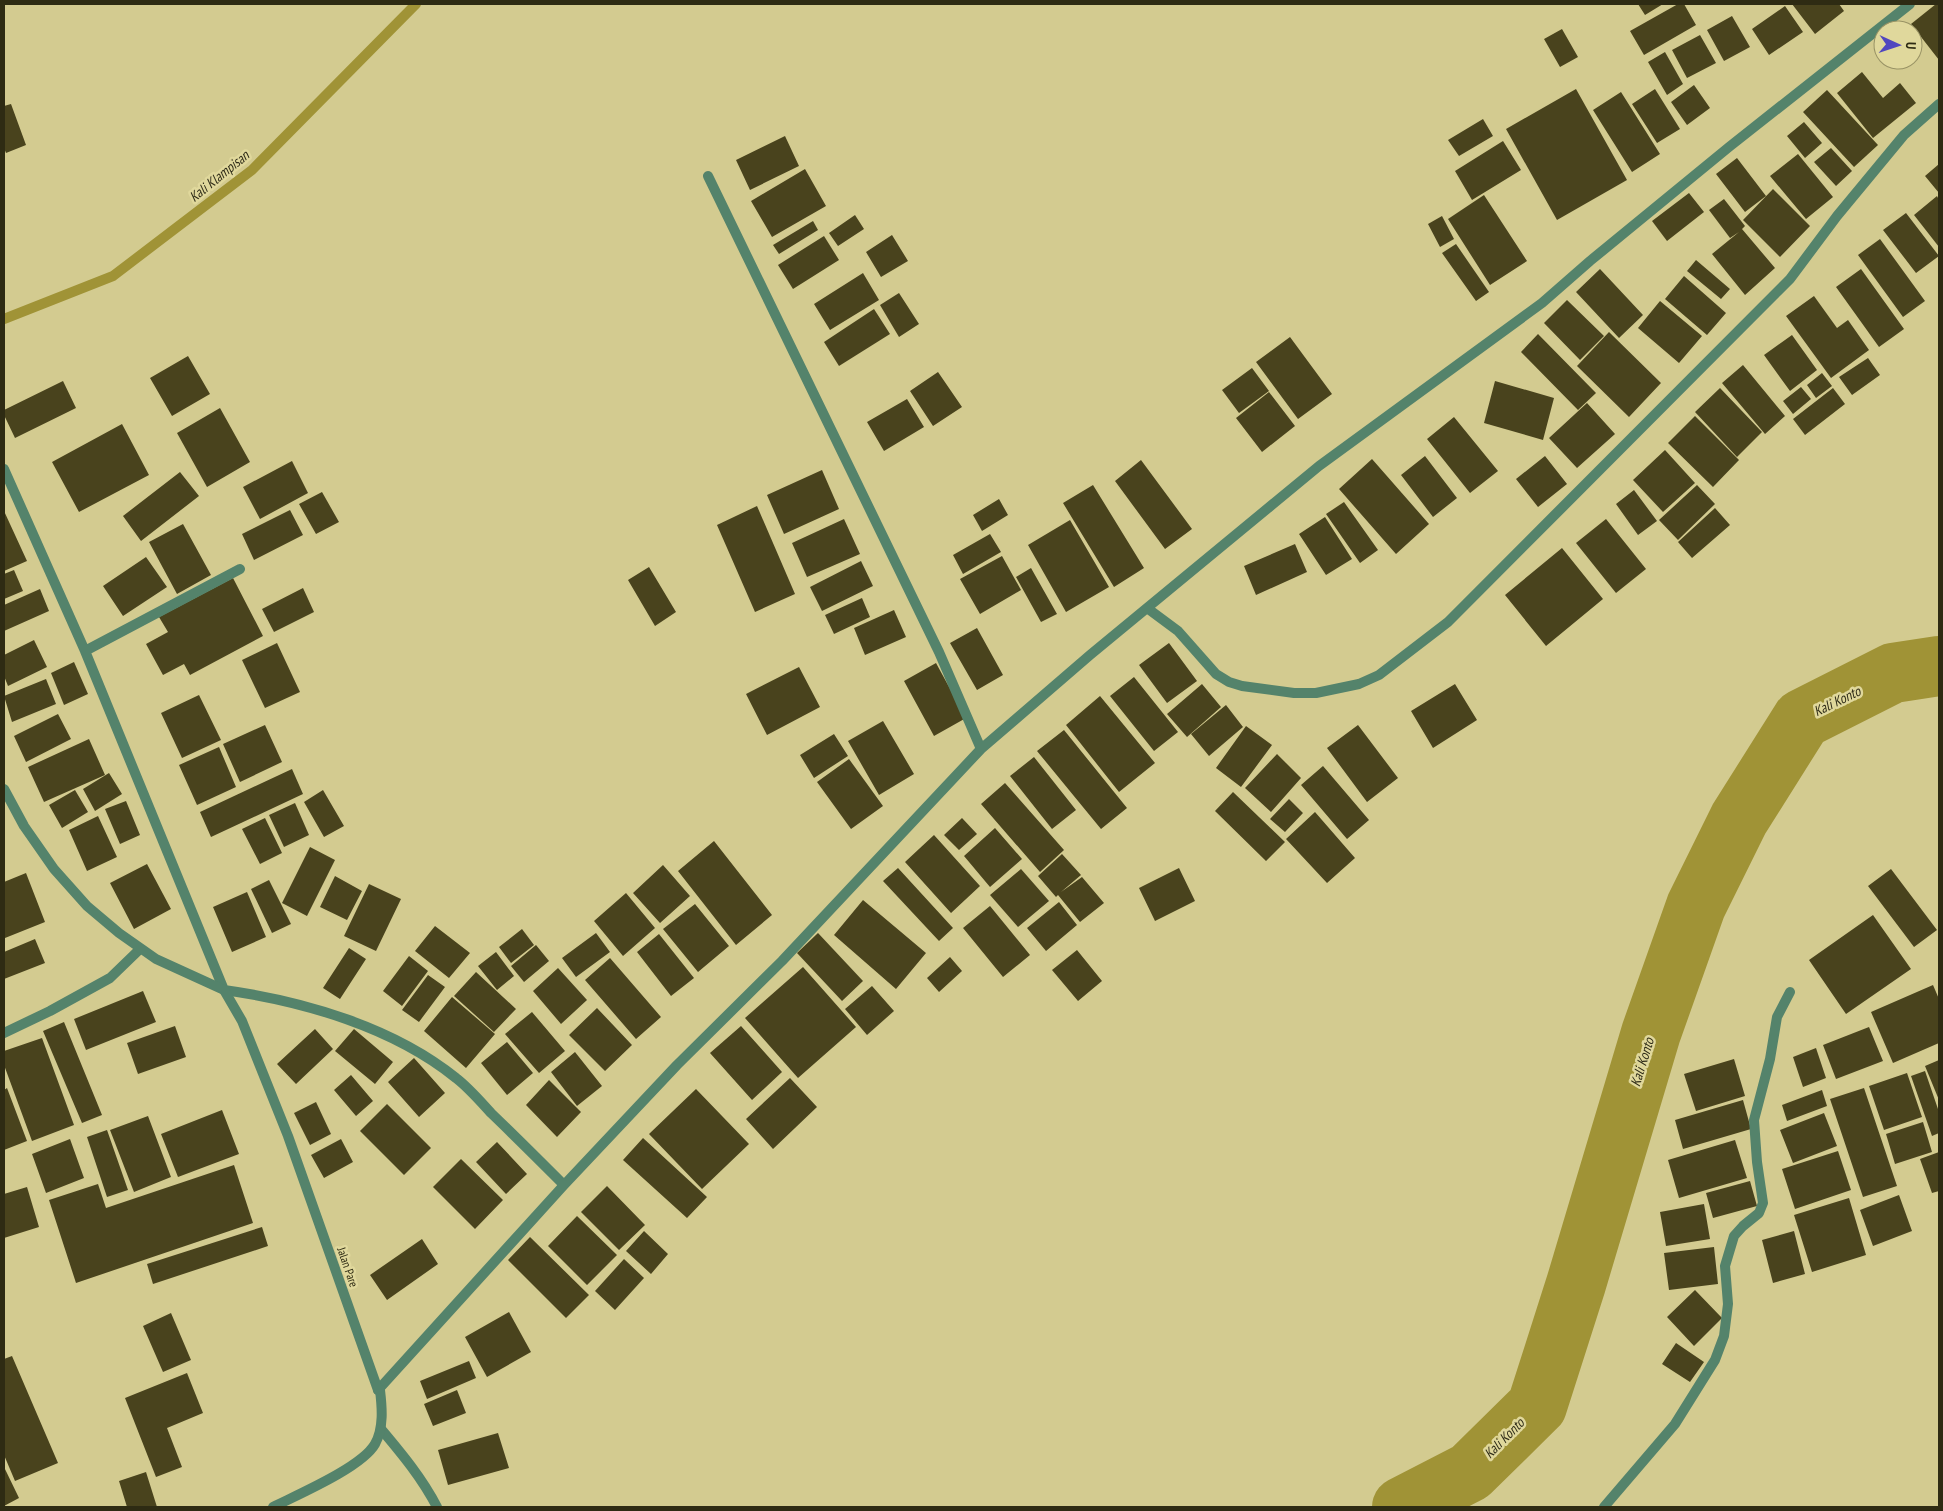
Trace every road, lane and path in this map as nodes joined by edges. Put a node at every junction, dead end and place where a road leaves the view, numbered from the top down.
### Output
1 (1910, 4) edge
2 (1939, 104) edge
3 (708, 176) dead end
4 (4, 470) edge
5 (240, 568) dead end
6 (1147, 608) junction
7 (85, 651) junction
8 (981, 749) junction
9 (4, 789) edge
10 (140, 949) junction
11 (224, 990) junction
12 (1790, 992) dead end
13 (4, 1033) edge
14 (564, 1185) junction
15 (378, 1390) junction
16 (381, 1429) junction
17 (274, 1507) edge
18 (437, 1507) edge
19 (1604, 1507) edge

1 - 6 street
2 - 6 street
3 - 8 street
4 - 7 street, Jalan Pare
5 - 7 street
6 - 8 street
7 - 11 street, Jalan Pare
8 - 14 street
9 - 10 street
10 - 11 street
10 - 13 street
11 - 14 street
11 - 15 street, Jalan Pare
12 - 19 street
14 - 15 street
15 - 16 street, Jalan Pare
16 - 17 street, Jalan Pare
16 - 18 street

